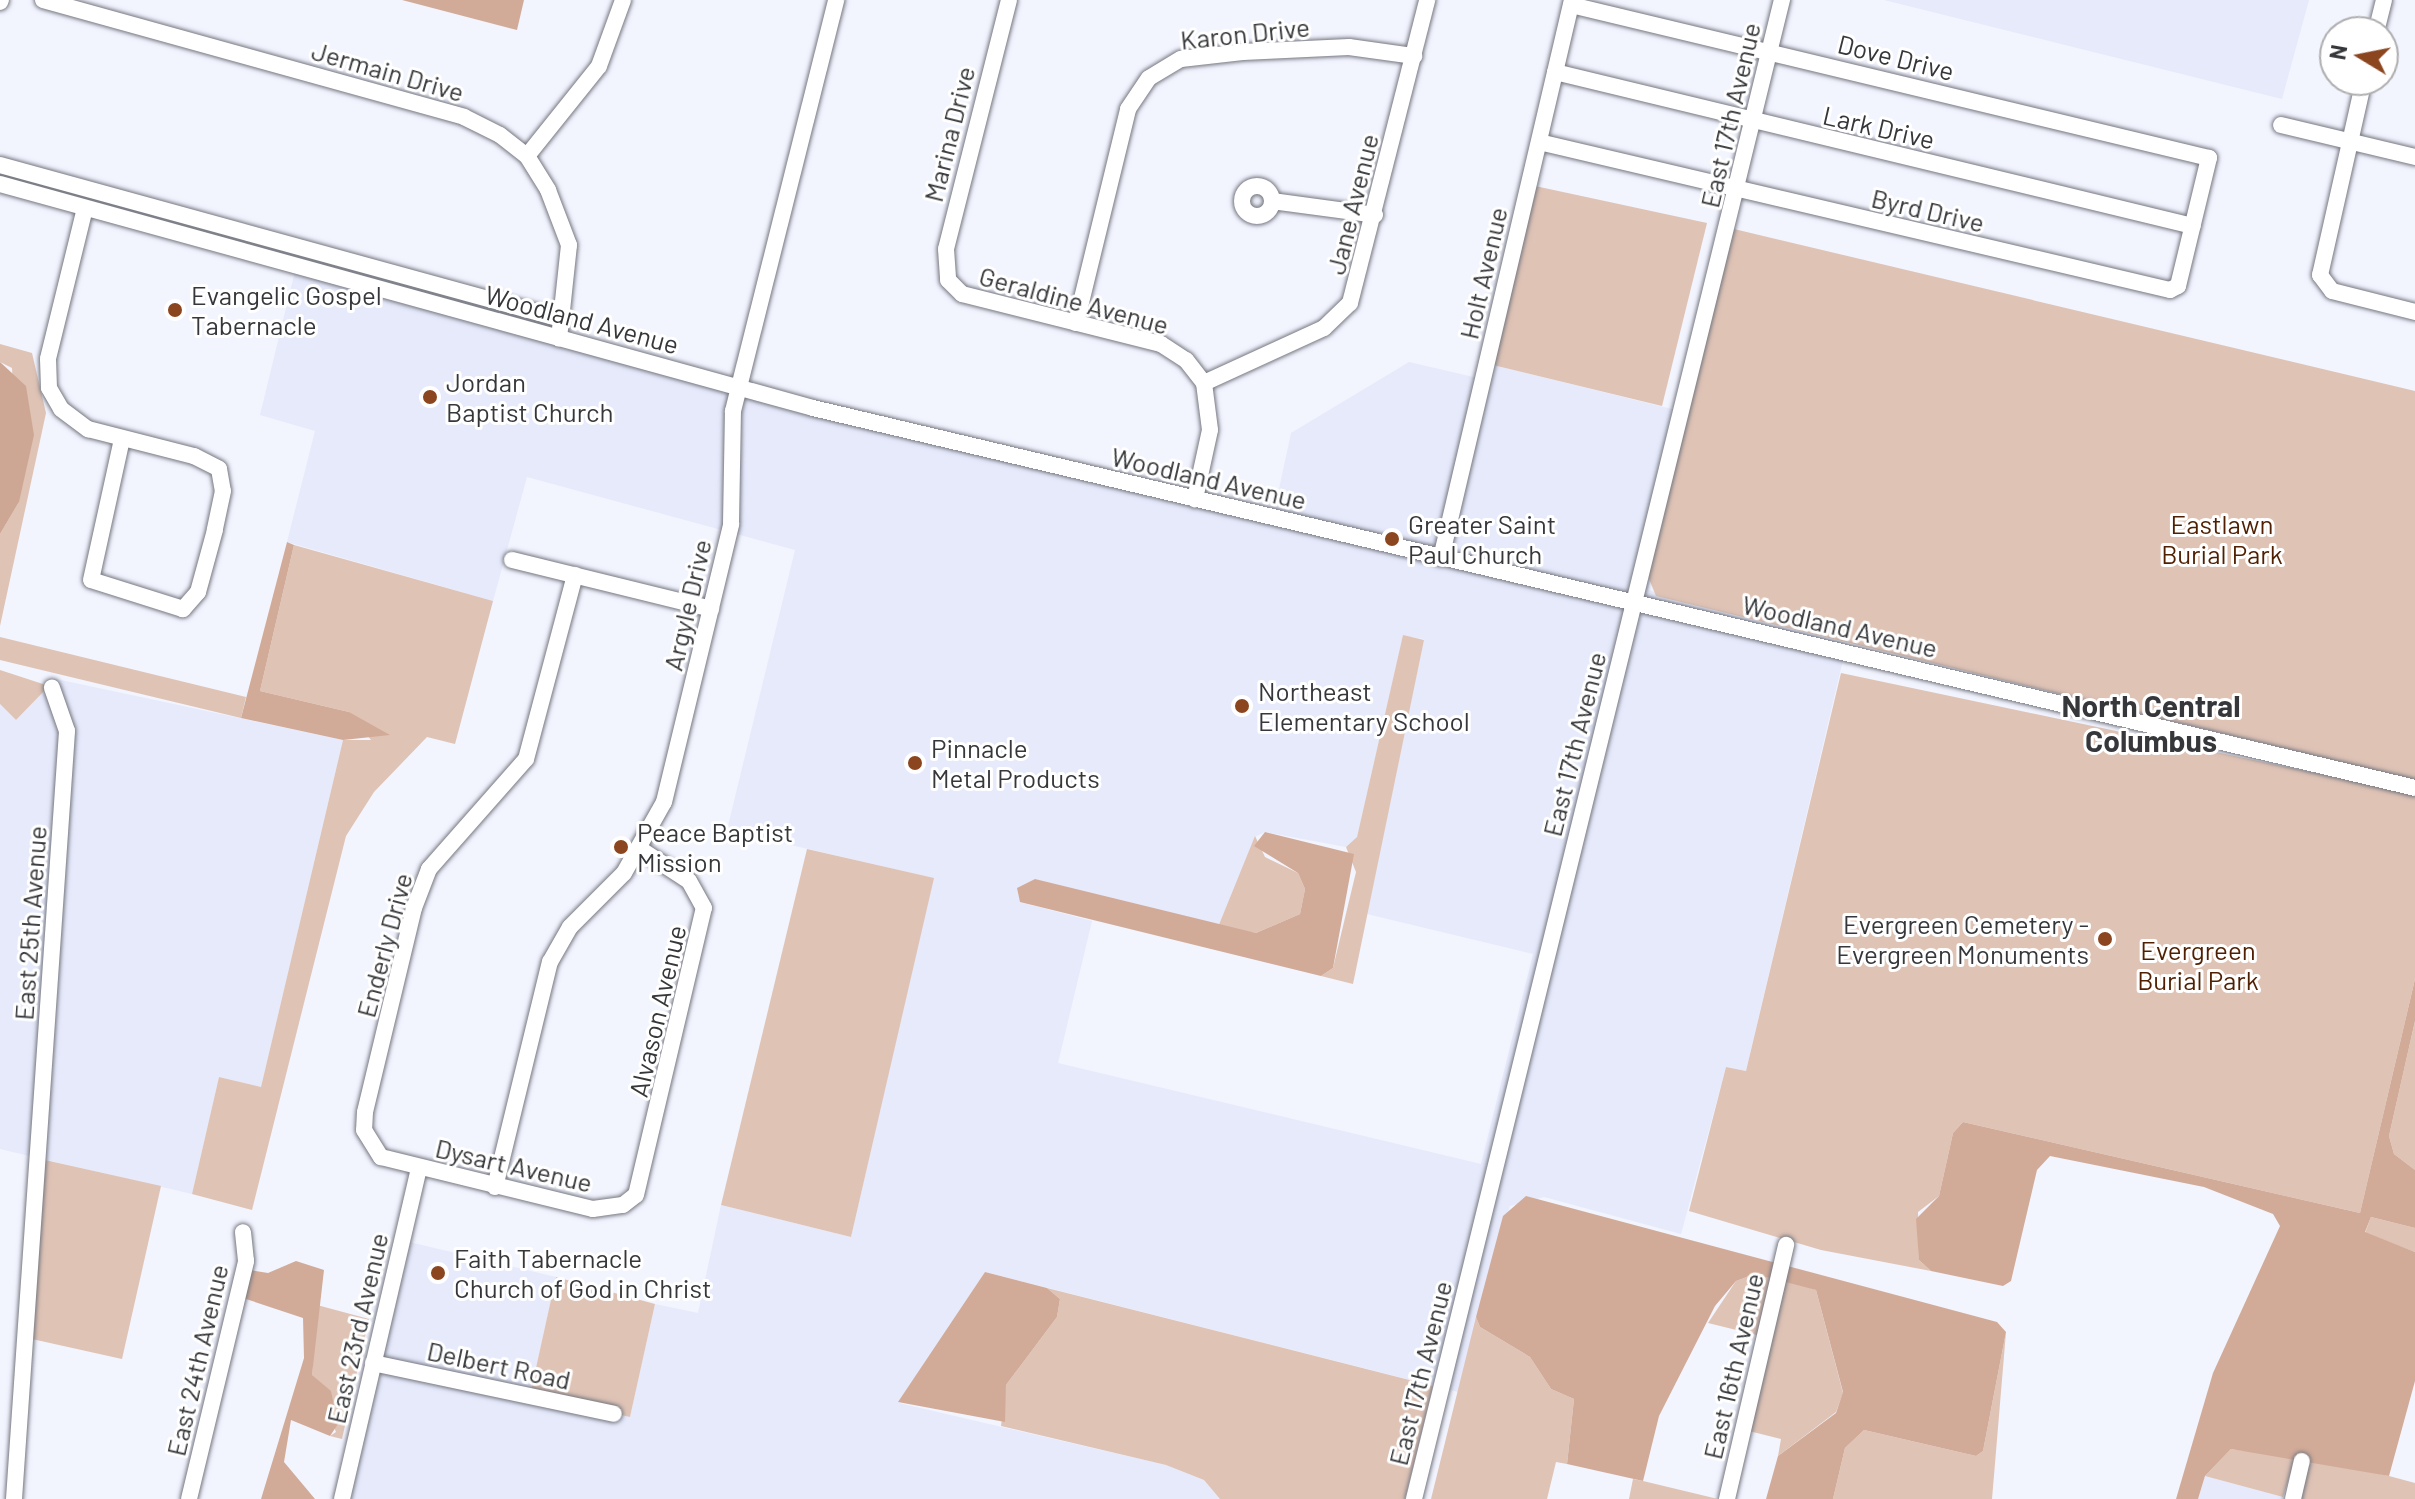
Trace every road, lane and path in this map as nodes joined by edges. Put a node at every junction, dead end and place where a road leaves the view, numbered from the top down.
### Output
1 (43, 0) edge
2 (623, 0) edge
3 (836, 0) edge
4 (1009, 0) edge
5 (1427, 0) edge
6 (1782, 0) edge
7 (1571, 2) edge
8 (1769, 51) junction
9 (1414, 56) junction
10 (1555, 72) junction
11 (2360, 96) edge
12 (1754, 122) junction
13 (2281, 125) dead end
14 (2350, 141) junction
15 (1539, 142) junction
16 (527, 156) junction
17 (2415, 157) edge
18 (2209, 158) joint
19 (0, 165) edge
20 (0, 184) edge
21 (1738, 190) junction
22 (1272, 201) dead end
23 (85, 208) junction
24 (1375, 215) junction
25 (2193, 226) junction
26 (948, 280) joint
27 (2415, 312) edge
28 (561, 319) junction
29 (1076, 323) junction
30 (559, 338) junction
31 (1204, 383) junction
32 (739, 387) junction
33 (122, 439) junction
34 (1195, 499) junction
35 (1441, 558) junction
36 (512, 560) dead end
37 (575, 575) junction
38 (1634, 602) junction
39 (711, 609) junction
40 (52, 688) dead end
41 (2415, 788) edge
42 (640, 849) junction
43 (395, 1163) joint
44 (419, 1169) junction
45 (495, 1187) junction
46 (623, 1205) joint
47 (243, 1232) dead end
48 (1786, 1245) dead end
49 (373, 1363) junction
50 (614, 1414) dead end
51 (2302, 1461) dead end
52 (14, 1499) edge
53 (189, 1499) edge
54 (342, 1499) edge
55 (1414, 1499) edge
56 (1727, 1499) edge
57 (2293, 1499) edge

1 - 16 street, Jermain Drive
2 - 16 street
3 - 32 street, Argyle Drive
4 - 26 street, Marina Drive
5 - 9 street, Jane Avenue
6 - 8 street, East 17th Avenue
7 - 8 street, Dove Drive
7 - 10 street, Holt Avenue
8 - 12 street, East 17th Avenue
8 - 18 street, Dove Drive
9 - 24 street, Jane Avenue
9 - 29 street, Karon Drive
10 - 12 street, Lark Drive
10 - 15 street, Holt Avenue
11 - 14 street
12 - 21 street, East 17th Avenue
12 - 25 street, Lark Drive
13 - 14 street
14 - 17 street
14 - 27 street
15 - 21 street, Byrd Drive
15 - 35 street, Holt Avenue
16 - 28 street
18 - 25 street, Byrd Drive
19 - 28 street
20 - 23 street, Woodland Avenue
21 - 25 street, Byrd Drive
21 - 38 street, East 17th Avenue
22 - 24 street
23 - 30 street, Woodland Avenue
23 - 33 street
24 - 31 street, Jane Avenue
26 - 29 street, Geraldine Avenue
28 - 30 street
29 - 31 street, Geraldine Avenue
30 - 32 street, Woodland Avenue
31 - 34 street
32 - 34 street, Woodland Avenue
32 - 39 street, Argyle Drive
33 - 33 street
34 - 35 street, Woodland Avenue
35 - 38 street, Woodland Avenue
36 - 37 street
37 - 39 street
37 - 43 street, Enderly Drive
38 - 41 street, Woodland Avenue
38 - 55 street, East 17th Avenue
39 - 42 street, Argyle Drive
40 - 52 street, East 25th Avenue
42 - 45 street, Argyle Drive
42 - 46 street, Alvason Avenue
43 - 44 street, Dysart Avenue
44 - 45 street, Dysart Avenue
44 - 49 street, East 23rd Avenue
45 - 46 street, Dysart Avenue
47 - 53 street, East 24th Avenue
48 - 56 street, East 16th Avenue
49 - 50 street, Delbert Road
49 - 54 street, East 23rd Avenue
51 - 57 street

